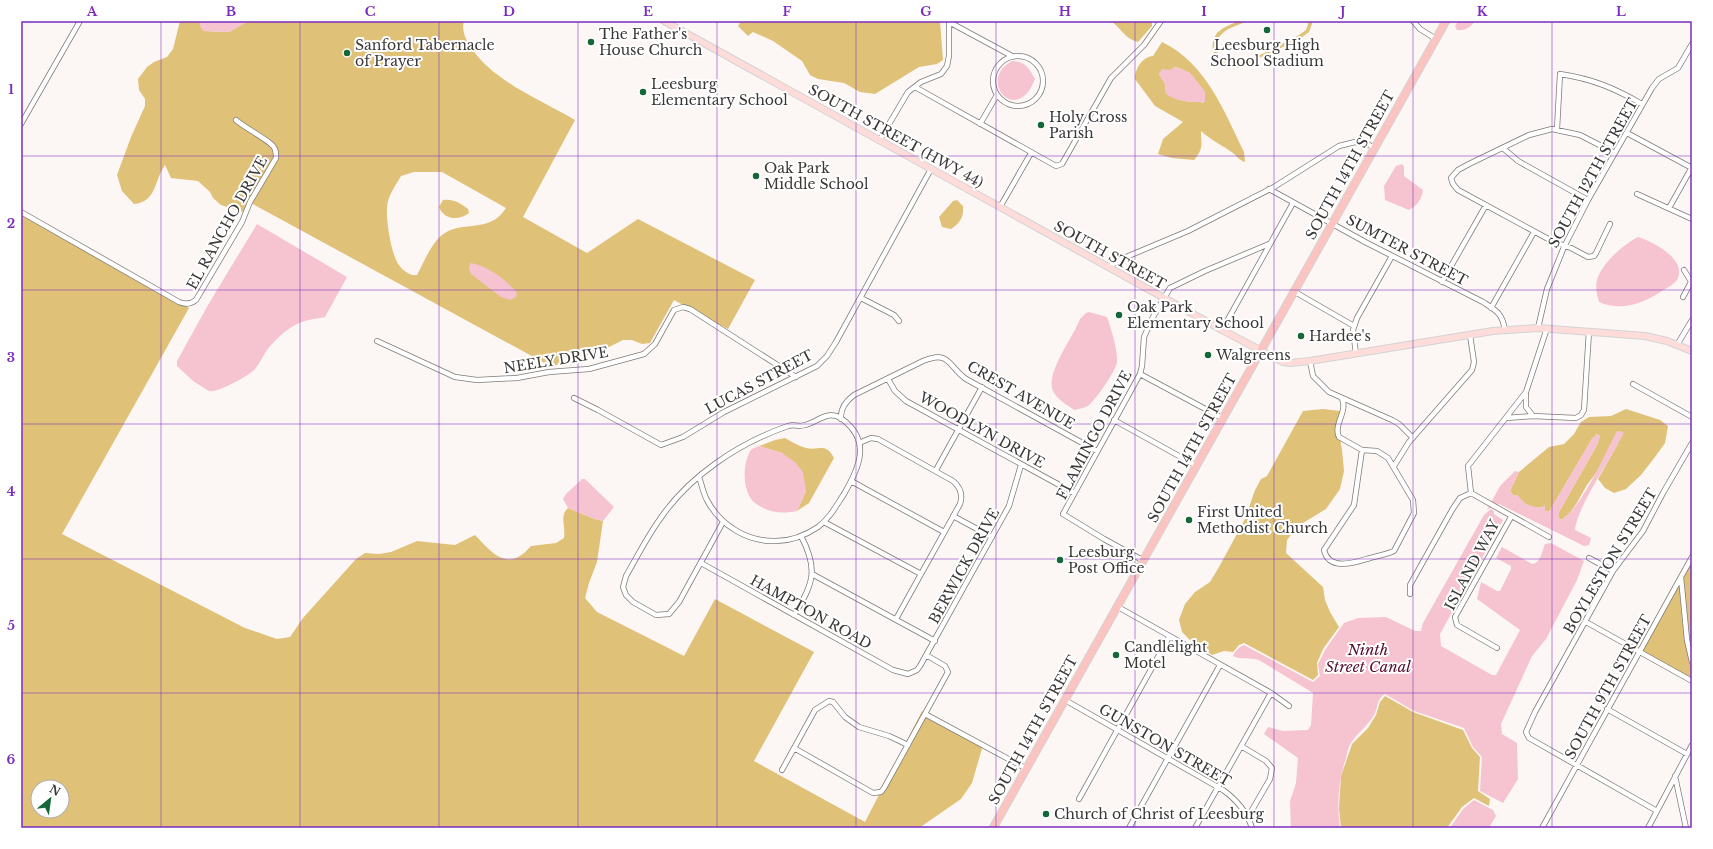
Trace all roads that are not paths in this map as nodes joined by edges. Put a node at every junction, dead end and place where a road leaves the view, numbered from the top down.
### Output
1 (80, 21) edge
2 (664, 21) edge
3 (1161, 21) edge
4 (1413, 21) edge
5 (1446, 21) edge
6 (949, 22) edge
7 (1436, 39) junction
8 (1692, 44) edge
9 (1012, 56) junction
10 (915, 87) junction
11 (997, 95) junction
12 (1642, 104) junction
13 (236, 120) dead end
14 (21, 124) edge
15 (980, 124) junction
16 (1557, 129) junction
17 (1627, 133) junction
18 (879, 141) junction
19 (1375, 148) junction
20 (1504, 149) junction
21 (1031, 153) junction
22 (1615, 153) junction
23 (1692, 168) edge
24 (931, 169) junction
25 (1269, 189) junction
26 (1637, 194) dead end
27 (1588, 200) junction
28 (990, 202) joint
29 (1294, 203) junction
30 (1486, 205) junction
31 (1000, 207) junction
32 (1670, 208) junction
33 (21, 212) edge
34 (1692, 219) edge
35 (1333, 223) junction
36 (1610, 224) dead end
37 (1534, 232) junction
38 (1269, 244) junction
39 (1564, 247) junction
40 (1392, 256) junction
41 (1108, 267) junction
42 (1684, 270) dead end
43 (1442, 282) junction
44 (1692, 282) edge
45 (1295, 292) junction
46 (1683, 297) dead end
47 (861, 298) junction
48 (1164, 298) junction
49 (1491, 308) junction
50 (1692, 320) edge
51 (900, 321) dead end
52 (1354, 326) junction
53 (1538, 328) junction
54 (1546, 328) junction
55 (1222, 330) junction
56 (1505, 330) junction
57 (1589, 331) junction
58 (1470, 335) junction
59 (377, 342) dead end
60 (1677, 345) junction
61 (1692, 351) edge
62 (1261, 352) junction
63 (1356, 354) junction
64 (1310, 362) junction
65 (1140, 374) junction
66 (796, 377) junction
67 (888, 379) junction
68 (1633, 384) dead end
69 (982, 387) junction
70 (1526, 392) junction
71 (574, 398) dead end
72 (1342, 399) junction
73 (1534, 416) junction
74 (1692, 417) edge
75 (1506, 418) junction
76 (841, 419) junction
77 (1224, 419) junction
78 (1114, 420) junction
79 (958, 430) junction
80 (1413, 438) junction
81 (859, 443) junction
82 (1692, 443) edge
83 (1362, 450) junction
84 (1097, 451) junction
85 (1021, 464) junction
86 (1197, 466) junction
87 (1394, 466) junction
88 (936, 470) junction
89 (699, 477) junction
90 (851, 481) junction
91 (1074, 493) junction
92 (1471, 494) junction
93 (953, 516) junction
94 (1511, 517) junction
95 (724, 522) junction
96 (824, 522) junction
97 (944, 532) junction
98 (801, 536) junction
99 (992, 537) junction
100 (1549, 537) dead end
101 (1692, 557) edge
102 (1589, 558) dead end
103 (1144, 560) junction
104 (701, 563) junction
105 (1613, 571) junction
106 (812, 574) junction
107 (921, 574) junction
108 (1681, 577) junction
109 (1410, 594) dead end
110 (1118, 607) junction
111 (794, 615) junction
112 (896, 619) junction
113 (1586, 622) junction
114 (1169, 637) junction
115 (934, 641) junction
116 (1497, 648) dead end
117 (1639, 652) junction
118 (926, 655) junction
119 (1692, 662) edge
120 (1220, 665) junction
121 (913, 672) joint
122 (1692, 681) edge
123 (1271, 693) junction
124 (1065, 700) junction
125 (1289, 706) dead end
126 (1608, 709) junction
127 (926, 714) junction
128 (1116, 730) junction
129 (908, 745) junction
130 (1692, 745) edge
131 (1240, 746) junction
132 (794, 748) junction
133 (1687, 754) junction
134 (1167, 759) junction
135 (1576, 766) junction
136 (1027, 769) junction
137 (782, 770) dead end
138 (1675, 776) junction
139 (1218, 787) junction
140 (1079, 799) dead end
141 (1657, 810) junction
142 (1248, 817) junction
143 (994, 827) edge
144 (1129, 828) edge
145 (1195, 828) edge
146 (1252, 828) edge
147 (1542, 828) edge
148 (1648, 828) edge
149 (1686, 828) edge

1 - 14 street
2 - 18 main road, SOUTH STREET (HWY 44)
3 - 21 street
4 - 7 street
5 - 7 highway, SOUTH 14TH STREET
6 - 9 street
6 - 10 street
7 - 19 highway, SOUTH 14TH STREET
8 - 12 street, SOUTH 12TH STREET
9 - 11 street
9 - 11 street
10 - 15 street
10 - 18 street
11 - 15 street
12 - 16 street
12 - 17 street, SOUTH 12TH STREET
13 - 33 street, EL RANCHO DRIVE
15 - 21 street
16 - 20 street
16 - 22 street
17 - 22 street, SOUTH 12TH STREET
17 - 23 street
18 - 24 main road, SOUTH STREET (HWY 44)
19 - 25 street
19 - 35 highway, SOUTH 14TH STREET
20 - 27 street
20 - 30 street
21 - 31 street
22 - 27 street, SOUTH 12TH STREET
23 - 32 street
24 - 28 main road, SOUTH STREET (HWY 44)
24 - 47 street, LUCAS STREET
25 - 29 street, SUMTER STREET
25 - 41 street
26 - 32 street
27 - 39 street, SOUTH 12TH STREET
28 - 31 main road, SOUTH STREET
29 - 35 street, SUMTER STREET
29 - 38 street
30 - 37 street
30 - 43 street
31 - 41 main road, SOUTH STREET
32 - 34 street
35 - 40 street, SUMTER STREET
35 - 45 highway, SOUTH 14TH STREET
36 - 39 street
37 - 39 street
37 - 49 street
38 - 48 street, FLAMINGO DRIVE
38 - 55 street
39 - 53 street, SOUTH 12TH STREET
40 - 43 street, SUMTER STREET
40 - 52 street
41 - 48 main road, SOUTH STREET
42 - 44 street
43 - 49 street, SUMTER STREET
44 - 46 street
45 - 52 street
45 - 62 highway, SOUTH 14TH STREET
47 - 51 street
47 - 66 street, LUCAS STREET
48 - 55 main road, SOUTH STREET
48 - 65 street, FLAMINGO DRIVE
49 - 56 street, SUMTER STREET
50 - 60 street
52 - 63 street
53 - 54 main road, SOUTH STREET
53 - 56 main road, SOUTH STREET
54 - 57 main road, SOUTH STREET
54 - 70 street
55 - 62 main road, SOUTH STREET
56 - 58 main road, SOUTH STREET
57 - 60 main road, SOUTH STREET
57 - 73 street
58 - 63 main road, SOUTH STREET
58 - 80 street
59 - 66 street, NEELY DRIVE
60 - 61 main road, SOUTH STREET
62 - 64 main road, SOUTH STREET
62 - 77 highway, SOUTH 14TH STREET
63 - 64 main road, SOUTH STREET
64 - 72 street
65 - 77 street
65 - 78 street, FLAMINGO DRIVE
66 - 71 street, LUCAS STREET
67 - 69 street, CREST AVENUE
67 - 76 street, CREST AVENUE
67 - 79 street, WOODLYN DRIVE
68 - 74 street
69 - 79 street
69 - 84 street, CREST AVENUE
70 - 73 street
70 - 75 street
72 - 80 street
72 - 83 street
73 - 75 street
75 - 92 street
76 - 81 street
76 - 89 street
77 - 86 highway, SOUTH 14TH STREET
78 - 84 street, FLAMINGO DRIVE
78 - 86 street
79 - 85 street, WOODLYN DRIVE
79 - 88 street
80 - 87 street
81 - 88 street
81 - 90 street
82 - 105 street, BOYLESTON STREET
83 - 87 street
83 - 87 street
84 - 91 street, FLAMINGO DRIVE
85 - 91 street, WOODLYN DRIVE
85 - 99 street, BERWICK DRIVE
86 - 103 highway, SOUTH 14TH STREET
88 - 93 street
89 - 95 street
89 - 104 street
90 - 96 street
90 - 97 street
91 - 103 street, FLAMINGO DRIVE
92 - 94 street
92 - 109 street
93 - 97 street
93 - 99 street
94 - 100 street
94 - 116 street, ISLAND WAY
95 - 98 street
95 - 104 street
96 - 98 street
96 - 107 street
97 - 107 street
98 - 106 street
99 - 115 street, BERWICK DRIVE
101 - 108 street, SOUTH 9TH STREET
102 - 105 street
103 - 110 highway, SOUTH 14TH STREET
104 - 111 street, HAMPTON ROAD
105 - 113 street, BOYLESTON STREET
106 - 111 street
106 - 112 street
107 - 112 street
108 - 117 street, SOUTH 9TH STREET
108 - 119 street
110 - 114 street
110 - 124 highway, SOUTH 14TH STREET
111 - 121 street, HAMPTON ROAD
112 - 115 street
113 - 117 street
113 - 135 street, BOYLESTON STREET
114 - 120 street
114 - 128 street
115 - 118 street, BERWICK DRIVE
117 - 122 street
117 - 126 street, SOUTH 9TH STREET
118 - 121 street, BERWICK DRIVE
118 - 127 street
120 - 123 street
120 - 134 street
123 - 125 street
123 - 131 street
124 - 128 street, GUNSTON STREET
124 - 136 highway, SOUTH 14TH STREET
126 - 133 street
126 - 135 street, SOUTH 9TH STREET
127 - 129 street
127 - 136 street
128 - 134 street, GUNSTON STREET
128 - 140 street
129 - 132 street
129 - 132 street
130 - 133 street
131 - 139 street
131 - 142 street
132 - 137 street
133 - 138 street
134 - 139 street, GUNSTON STREET
134 - 144 street
135 - 141 street
135 - 147 street, SOUTH 9TH STREET
136 - 143 highway, SOUTH 14TH STREET
138 - 141 street
138 - 149 street
139 - 142 street, GUNSTON STREET
139 - 145 street
141 - 148 street
142 - 146 street, GUNSTON STREET

